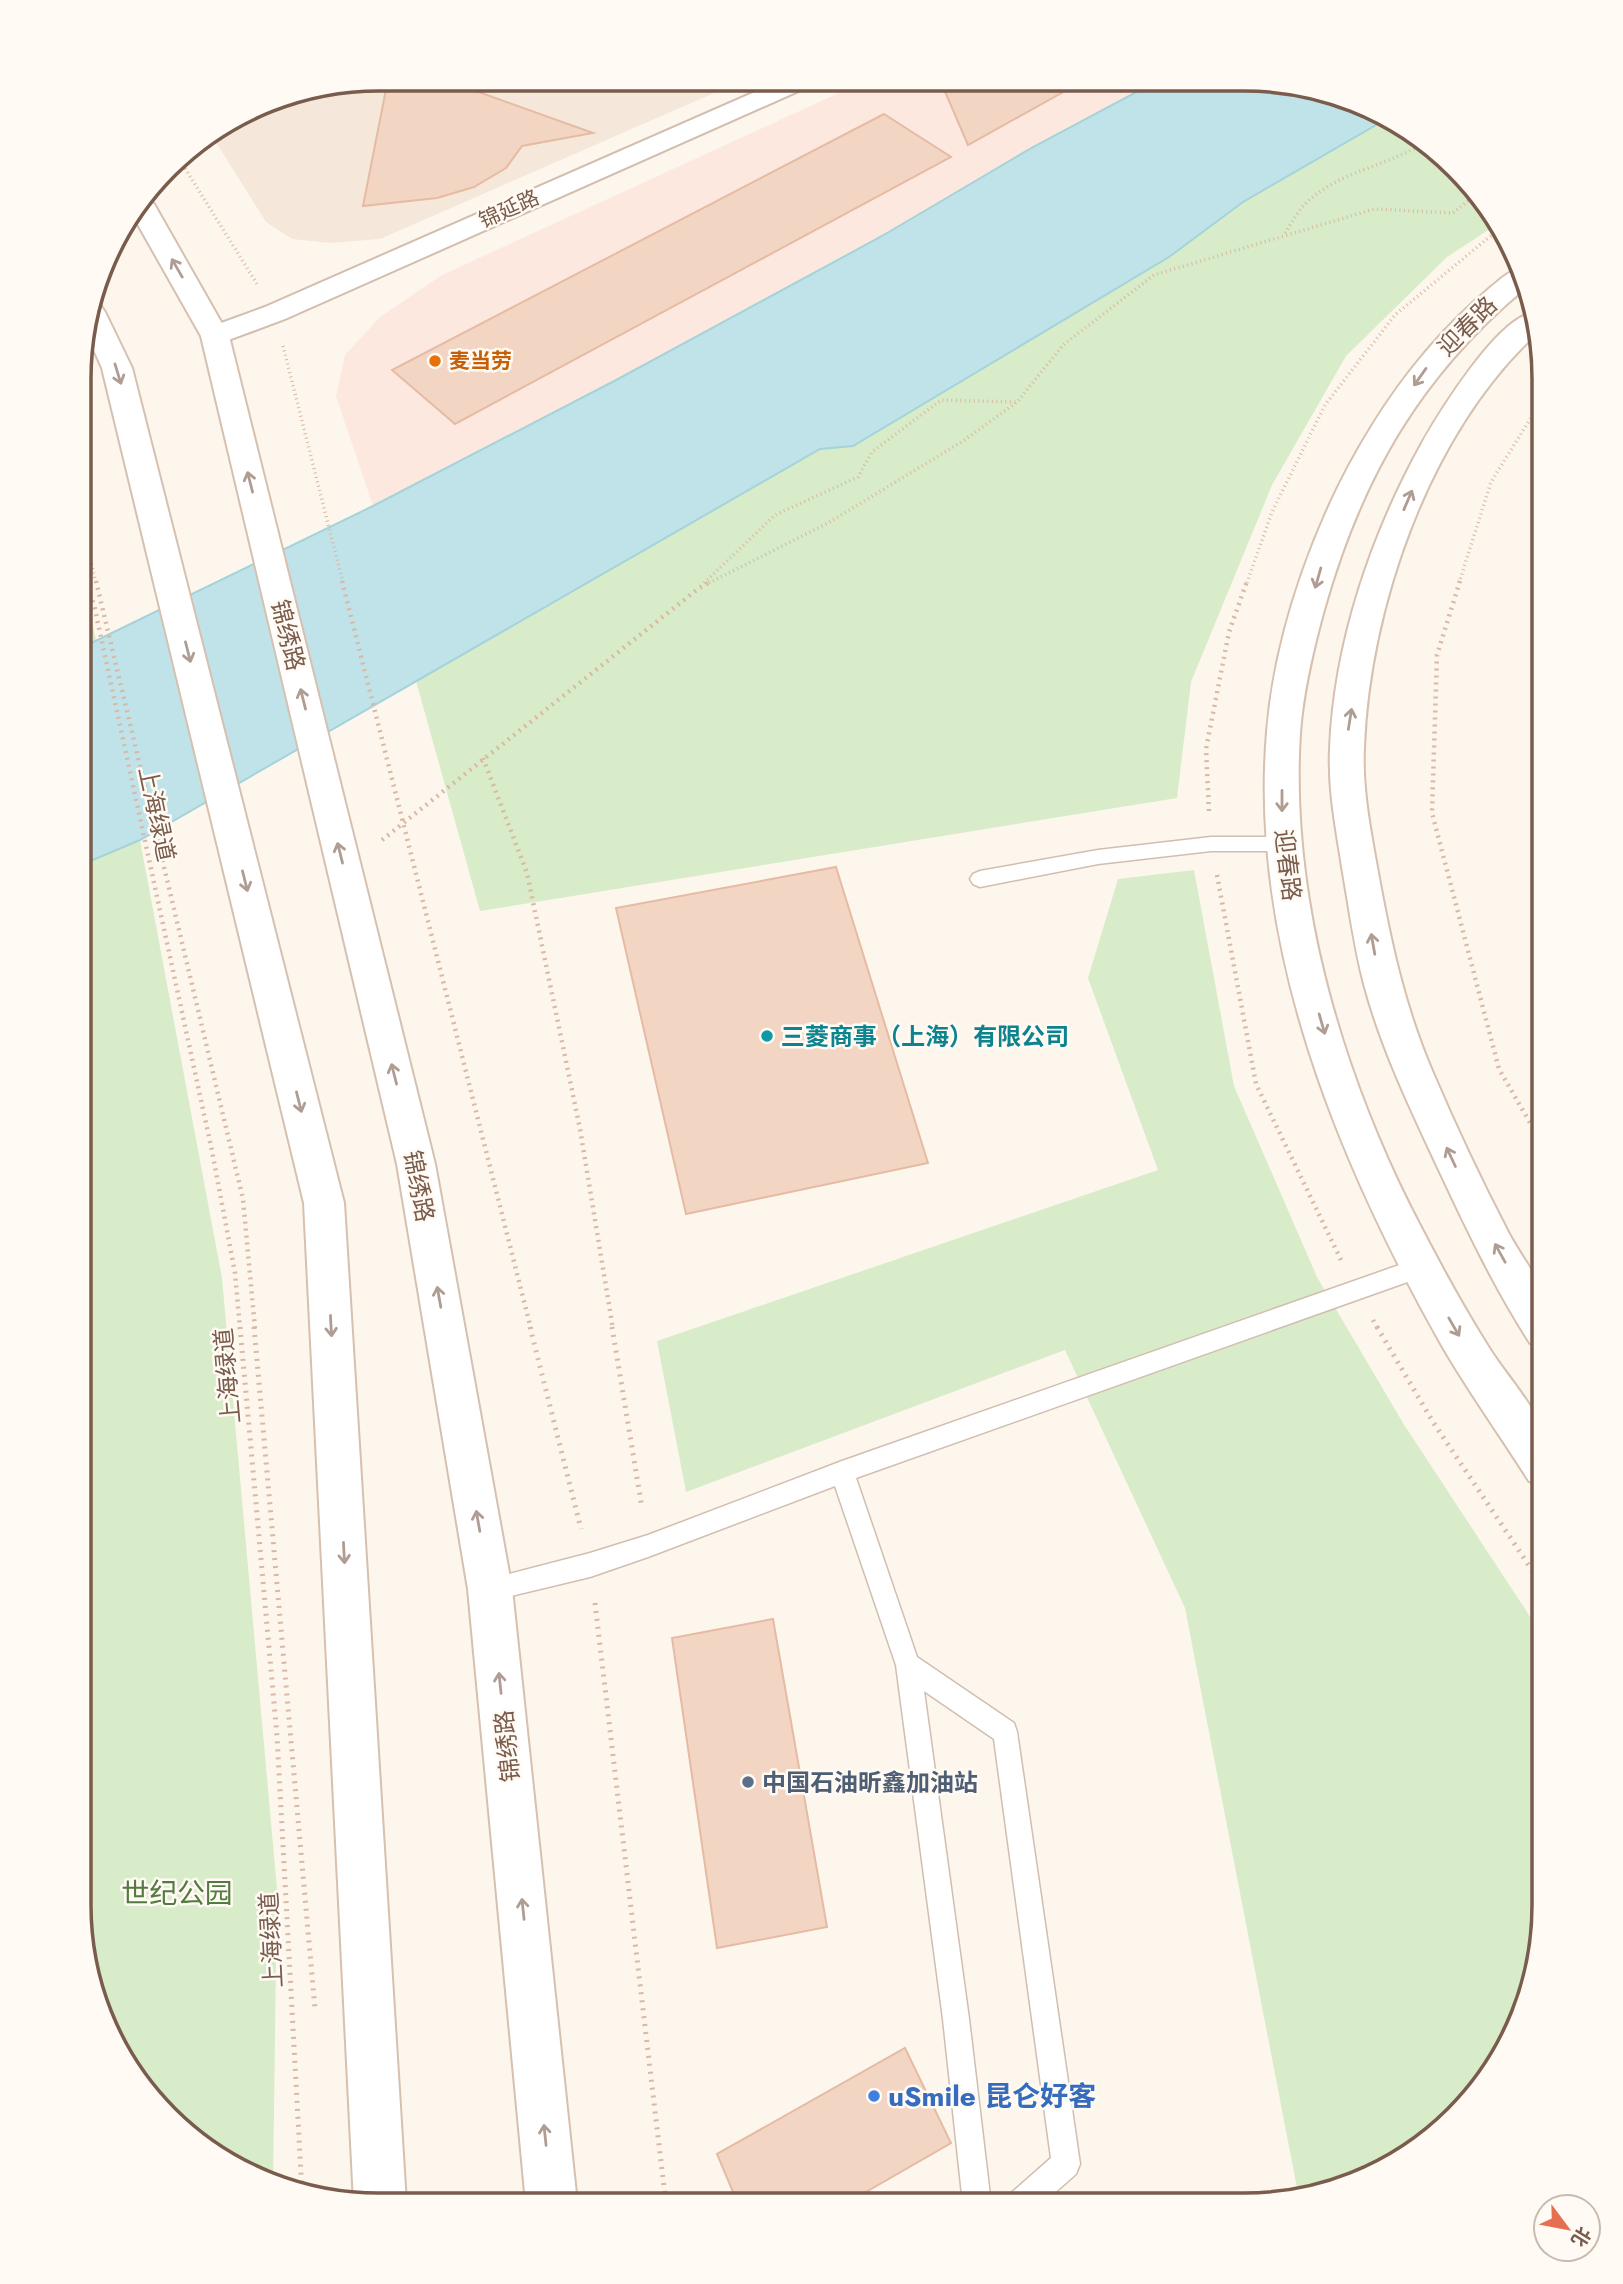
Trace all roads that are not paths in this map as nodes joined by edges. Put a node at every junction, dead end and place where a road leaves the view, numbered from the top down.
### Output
1 (778, 91) edge
2 (145, 212) edge
3 (1515, 282) edge
4 (97, 324) edge
5 (1527, 327) edge
6 (215, 336) junction
7 (1282, 844) junction
8 (981, 879) dead end
9 (1422, 1267) junction
10 (1532, 1309) edge
11 (1532, 1448) edge
12 (842, 1472) junction
13 (490, 1589) junction
14 (908, 1665) junction
15 (379, 2193) edge
16 (551, 2193) edge
17 (976, 2193) edge
18 (1033, 2193) edge

1 - 6 main road, 锦延路
6 -> 2 main road, 锦绣路
3 -> 7 main road, 迎春路
4 -> 15 main road
10 -> 5 main road, 迎春路
13 -> 6 main road, 锦绣路
7 - 8 lane
7 -> 9 main road, 迎春路
9 -> 11 main road, 迎春路
9 - 12 lane
12 - 13 lane
12 - 14 lane
16 -> 13 main road, 锦绣路
14 - 17 lane
14 - 18 lane

